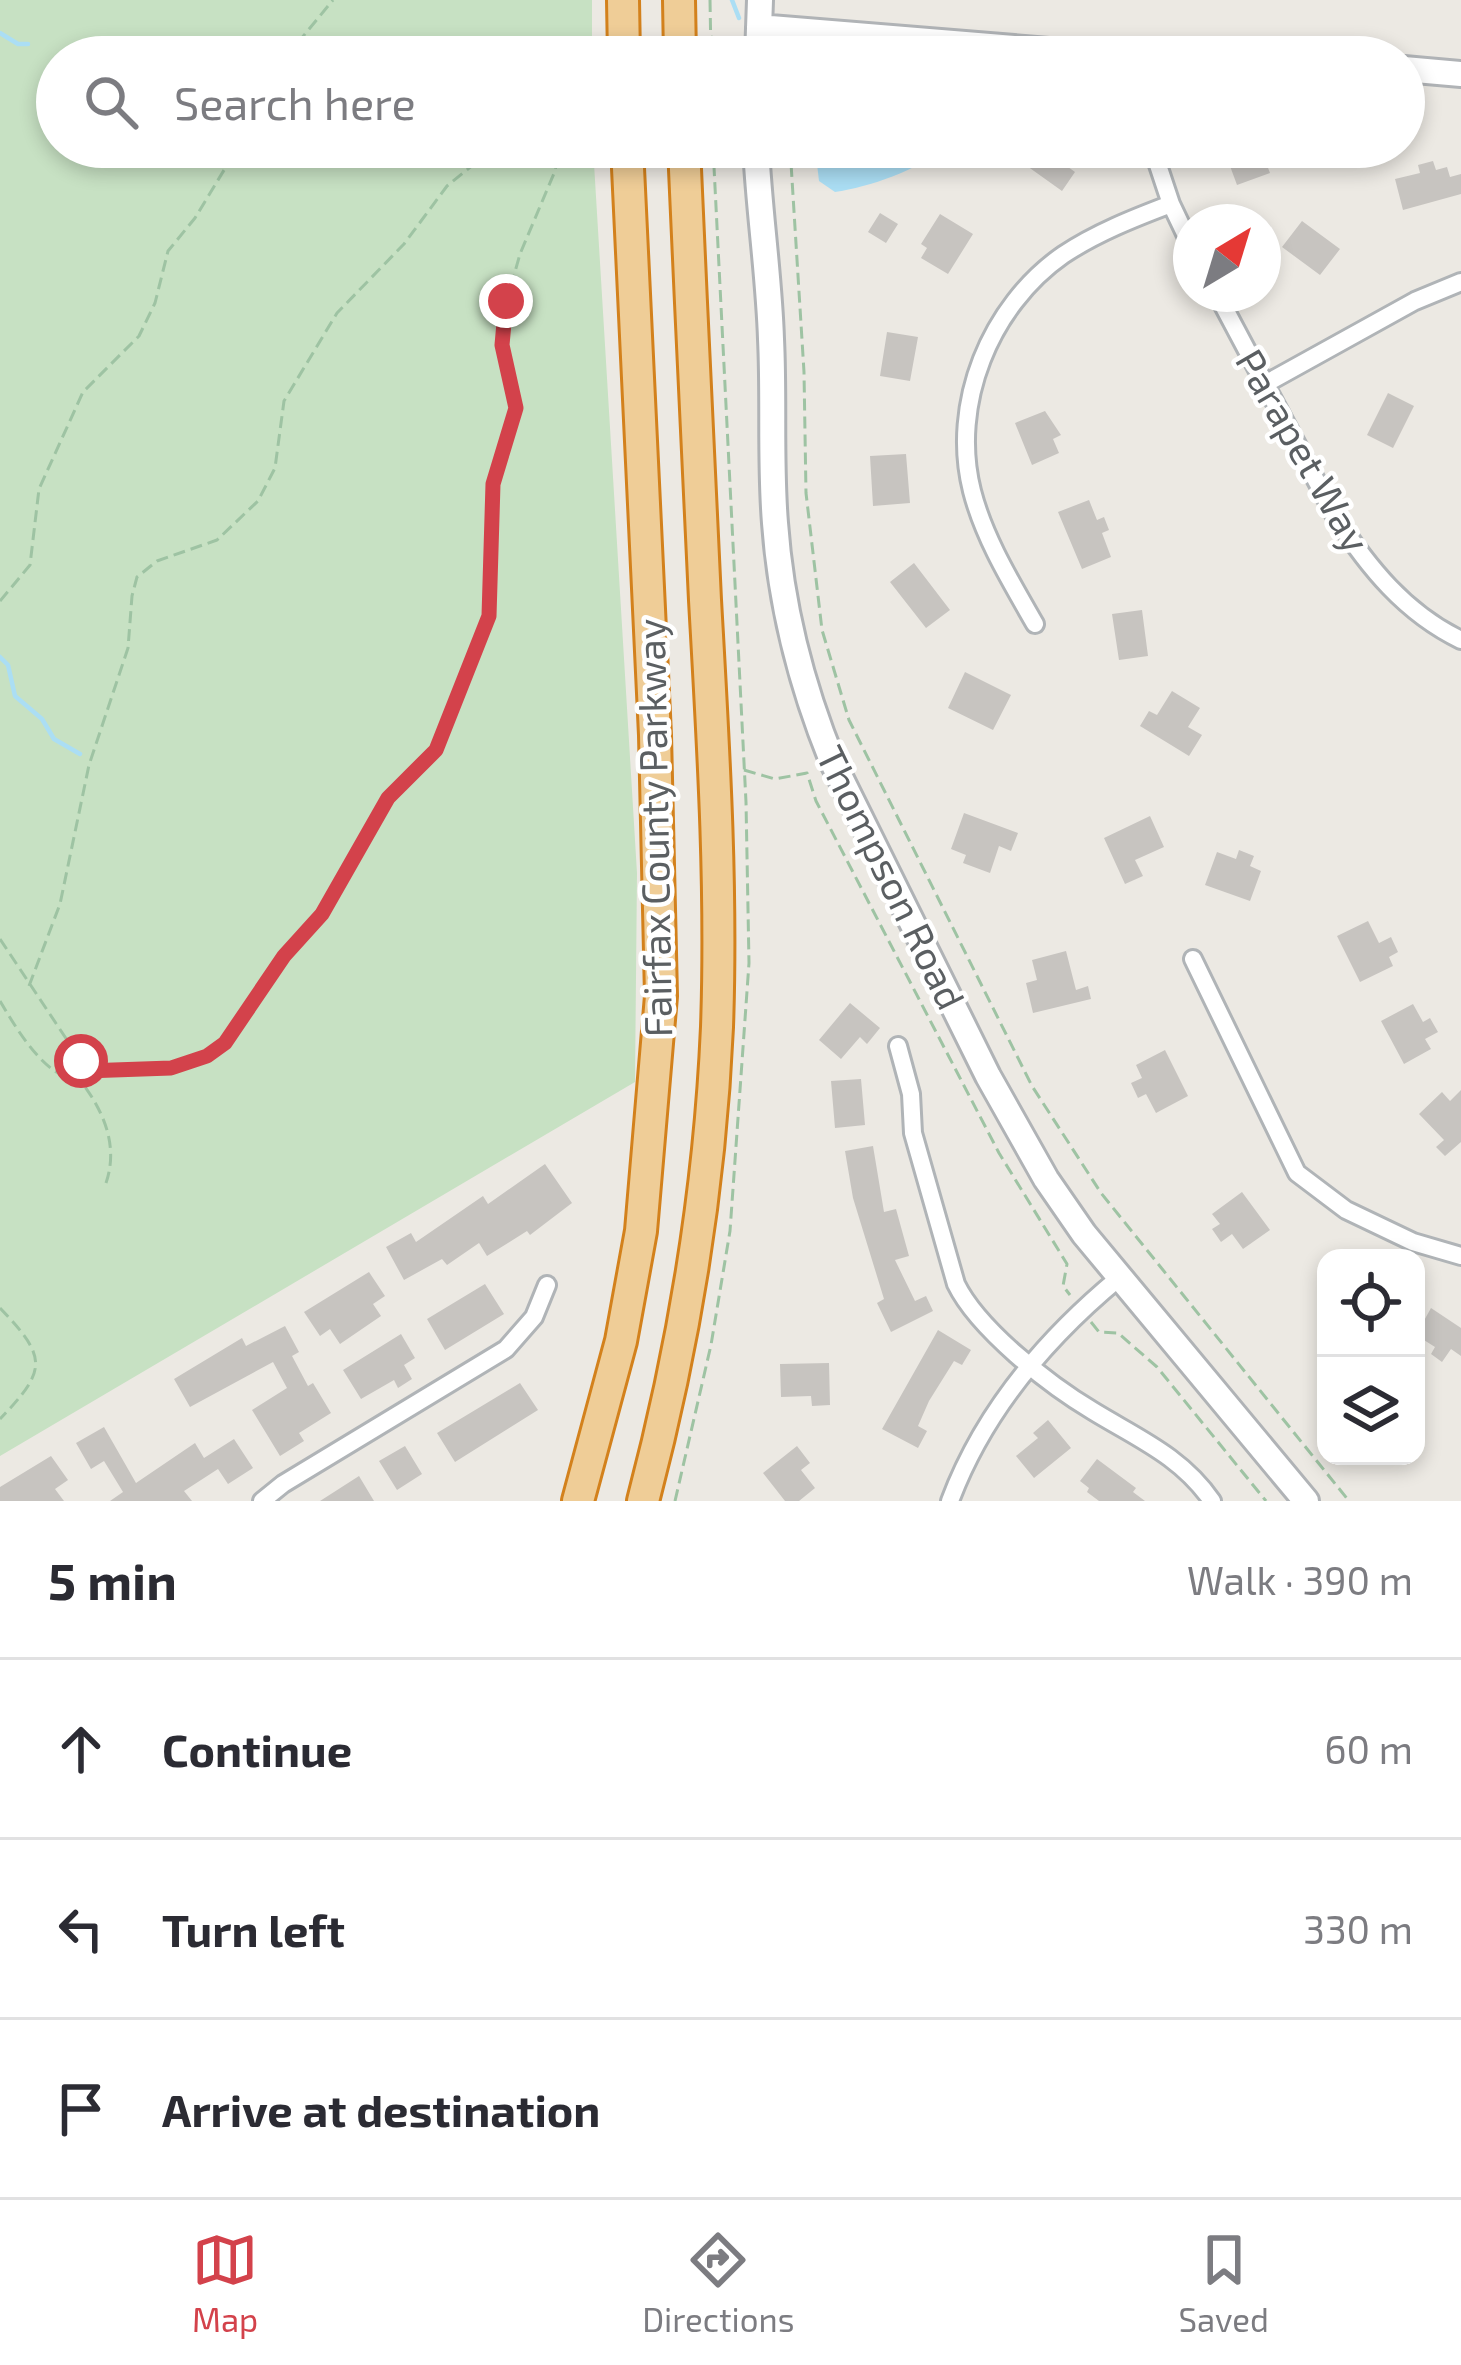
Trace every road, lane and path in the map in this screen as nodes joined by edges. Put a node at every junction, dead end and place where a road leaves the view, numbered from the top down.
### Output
1 (333, 0) edge
2 (623, 0) edge
3 (680, 0) edge
4 (710, 0) edge
5 (760, 0) edge
6 (759, 27) junction
7 (303, 36) edge
8 (623, 36) edge
9 (680, 36) edge
10 (711, 36) edge
11 (759, 36) edge
12 (881, 36) edge
13 (1425, 71) edge
14 (1461, 74) edge
15 (225, 168) edge
16 (470, 168) edge
17 (556, 168) edge
18 (628, 168) edge
19 (685, 168) edge
20 (758, 168) edge
21 (791, 168) edge
22 (1159, 168) edge
23 (1171, 204) junction
24 (1173, 208) edge
25 (1461, 282) edge
26 (1227, 312) edge
27 (1265, 384) junction
28 (0, 601) edge
29 (1035, 624) dead end
30 (1461, 640) edge
31 (744, 770) dead end
32 (807, 773) dead end
33 (0, 939) edge
34 (1193, 959) dead end
35 (29, 986) junction
36 (0, 1001) edge
37 (898, 1046) dead end
38 (85, 1071) junction
39 (80, 1080) junction
40 (106, 1183) dead end
41 (1461, 1256) edge
42 (1120, 1277) junction
43 (547, 1285) dead end
44 (0, 1308) edge
45 (1030, 1364) junction
46 (0, 1419) edge
47 (262, 1501) edge
48 (578, 1501) edge
49 (643, 1501) edge
50 (950, 1501) edge
51 (1212, 1501) edge
52 (1306, 1501) edge
53 (1349, 1501) edge

1 - 7 path
2 - 8 highway
3 - 9 highway
4 - 10 path
5 - 6 street
6 - 11 street
6 - 12 street
13 - 14 street
15 - 28 path
16 - 35 path
17 - 38 path
18 - 48 highway, Fairfax County Parkway
19 - 49 highway, Fairfax County Parkway
20 - 42 street, Thompson Road
21 - 53 path
22 - 23 street
23 - 24 street
23 - 29 street
25 - 27 street
26 - 27 street, Parapet Way
27 - 30 street, Parapet Way
31 - 32 path
33 - 35 path
34 - 41 street
35 - 38 path
36 - 39 path
37 - 45 street
38 - 39 path
39 - 40 path
42 - 45 street
42 - 52 street, Thompson Road
43 - 47 street
44 - 46 path
45 - 50 street
45 - 51 street

